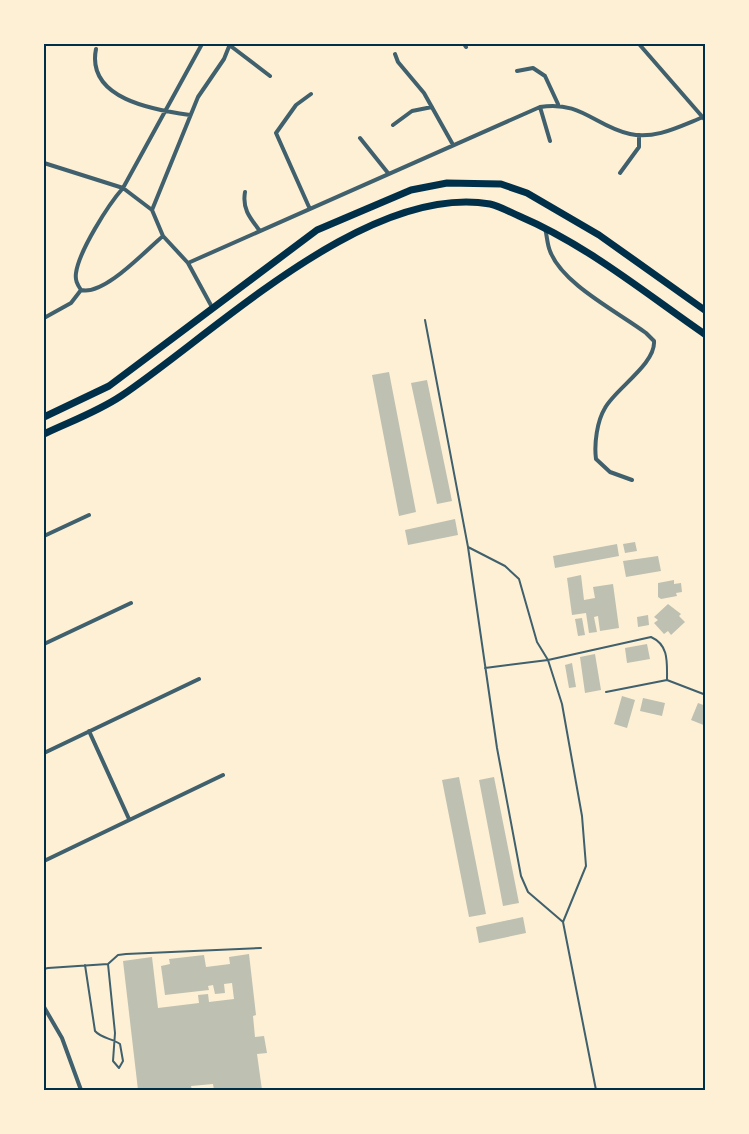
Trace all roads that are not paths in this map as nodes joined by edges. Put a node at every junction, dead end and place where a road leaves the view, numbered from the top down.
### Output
1 (202, 44) edge
2 (229, 44) edge
3 (639, 44) edge
4 (96, 49) dead end
5 (395, 54) dead end
6 (517, 71) dead end
7 (270, 76) dead end
8 (312, 94) dead end
9 (558, 104) junction
10 (432, 107) junction
11 (540, 107) junction
12 (167, 111) junction
13 (190, 115) junction
14 (704, 118) edge
15 (393, 125) dead end
16 (639, 135) junction
17 (360, 138) dead end
18 (550, 141) dead end
19 (452, 143) junction
20 (44, 163) edge
21 (388, 173) junction
22 (620, 173) dead end
23 (123, 188) junction
24 (245, 192) dead end
25 (309, 207) junction
26 (152, 210) junction
27 (545, 227) junction
28 (260, 231) junction
29 (164, 236) junction
30 (188, 263) junction
31 (81, 290) junction
32 (213, 309) junction
33 (705, 311) edge
34 (44, 318) edge
35 (424, 320) dead end
36 (705, 335) edge
37 (44, 417) edge
38 (44, 434) edge
39 (633, 480) dead end
40 (89, 515) dead end
41 (44, 536) edge
42 (468, 547) junction
43 (131, 603) dead end
44 (44, 644) edge
45 (548, 660) junction
46 (484, 668) junction
47 (199, 679) dead end
48 (667, 680) junction
49 (606, 692) dead end
50 (705, 695) edge
51 (89, 731) junction
52 (44, 753) edge
53 (223, 775) dead end
54 (129, 819) junction
55 (44, 861) edge
56 (563, 922) junction
57 (261, 948) dead end
58 (108, 964) junction
59 (85, 965) junction
60 (44, 969) edge
61 (44, 1007) edge
62 (113, 1040) junction
63 (81, 1090) edge
64 (596, 1090) edge

1 - 12 street
2 - 7 street
2 - 13 street
3 - 14 street
4 - 12 street
5 - 10 street
6 - 9 street
8 - 25 street
9 - 11 street
9 - 16 street
10 - 15 street
10 - 19 street
11 - 18 street
11 - 19 street
12 - 13 street
12 - 23 street
13 - 26 street
14 - 16 street
16 - 22 street
17 - 21 street
19 - 21 street
20 - 23 street
21 - 25 street
23 - 26 street
23 - 31 street
24 - 28 street
25 - 28 street
26 - 29 street
27 - 36 main road
27 - 38 main road
27 - 39 street
28 - 30 street
29 - 30 street
29 - 31 street
30 - 32 street
31 - 34 street
32 - 33 main road
32 - 37 main road
35 - 42 lane
40 - 41 street
42 - 45 lane
42 - 46 lane
43 - 44 street
45 - 46 lane
45 - 48 lane
45 - 56 lane
46 - 56 lane
47 - 51 street
48 - 49 lane
48 - 50 lane
51 - 52 street
51 - 54 street
53 - 54 street
54 - 55 street
56 - 64 lane
57 - 58 lane
58 - 59 lane
58 - 62 lane
59 - 60 lane
59 - 62 lane
61 - 63 street
62 - 62 lane

